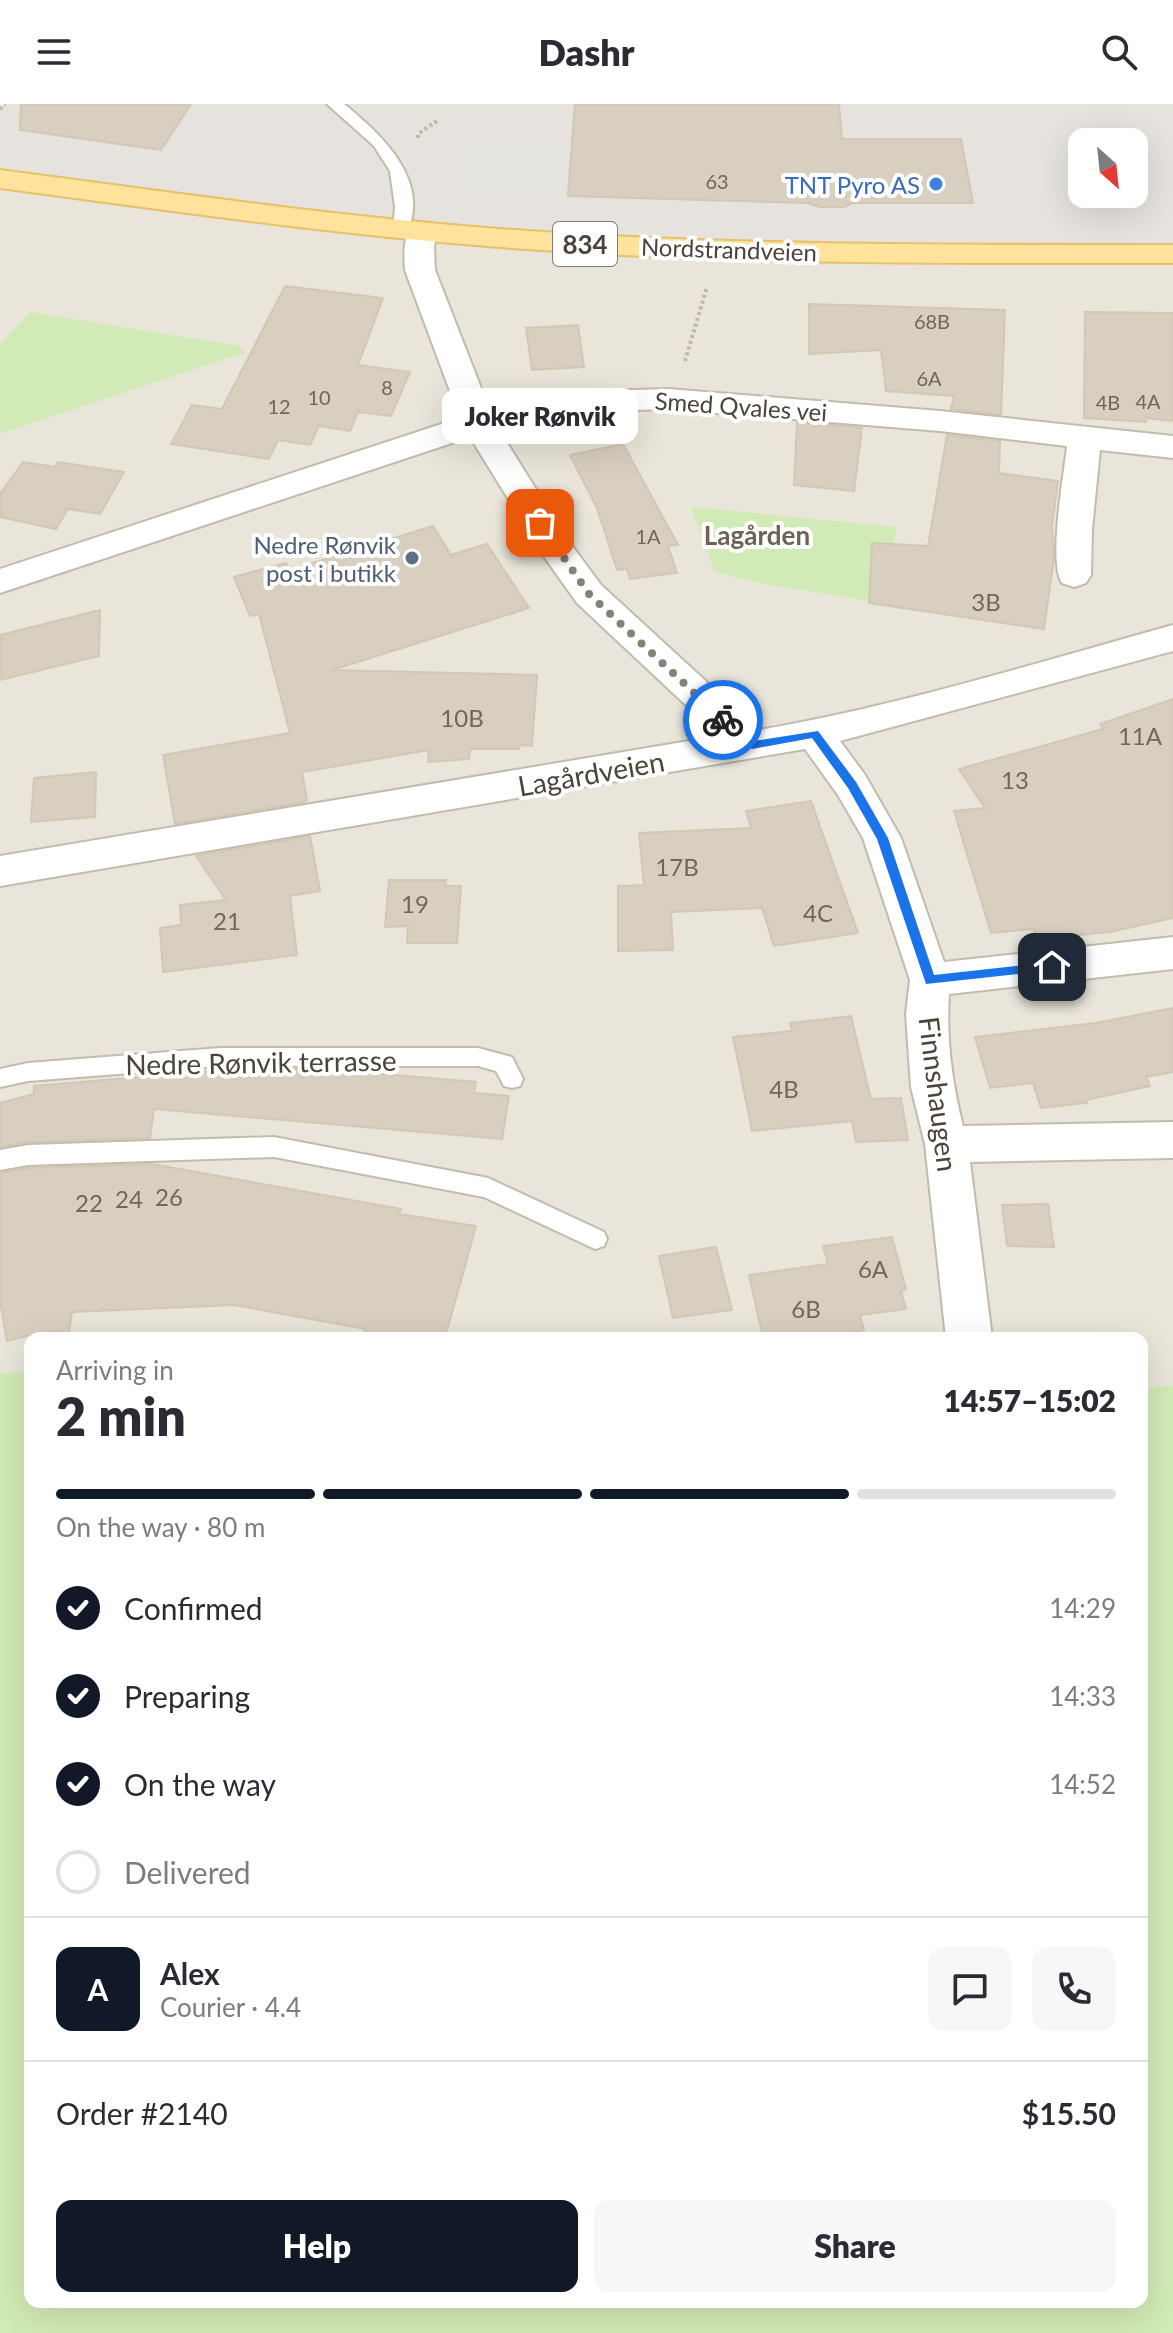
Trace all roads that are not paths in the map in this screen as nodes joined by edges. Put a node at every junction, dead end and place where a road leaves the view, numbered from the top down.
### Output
1 (335, 104) edge
2 (0, 179) edge
3 (412, 231) junction
4 (1173, 254) edge
5 (478, 423) junction
6 (1085, 435) junction
7 (1173, 447) edge
8 (1074, 575) dead end
9 (0, 581) edge
10 (1173, 638) edge
11 (814, 734) junction
12 (752, 745) junction
13 (0, 871) edge
14 (1173, 953) edge
15 (930, 980) junction
16 (0, 1078) edge
17 (512, 1079) dead end
18 (1173, 1140) edge
19 (946, 1144) junction
20 (0, 1160) edge
21 (595, 1239) dead end
22 (968, 1332) edge

1 - 3 lane
2 - 3 main road, Nordstrandveien / 834
3 - 4 main road, Nordstrandveien / 834
3 - 5 street
5 - 6 street, Smed Qvales vei
5 - 9 street, Smed Qvales vei
5 - 12 street
6 - 7 street, Smed Qvales vei
6 - 8 street
10 - 11 street, Lagårdveien
11 - 12 street, Lagårdveien
11 - 15 street, Finnshaugen
12 - 13 street, Lagårdveien
14 - 15 street
15 - 19 street, Finnshaugen
16 - 17 lane, Nedre Rønvik terrasse
18 - 19 street
19 - 22 street, Finnshaugen
20 - 21 lane

